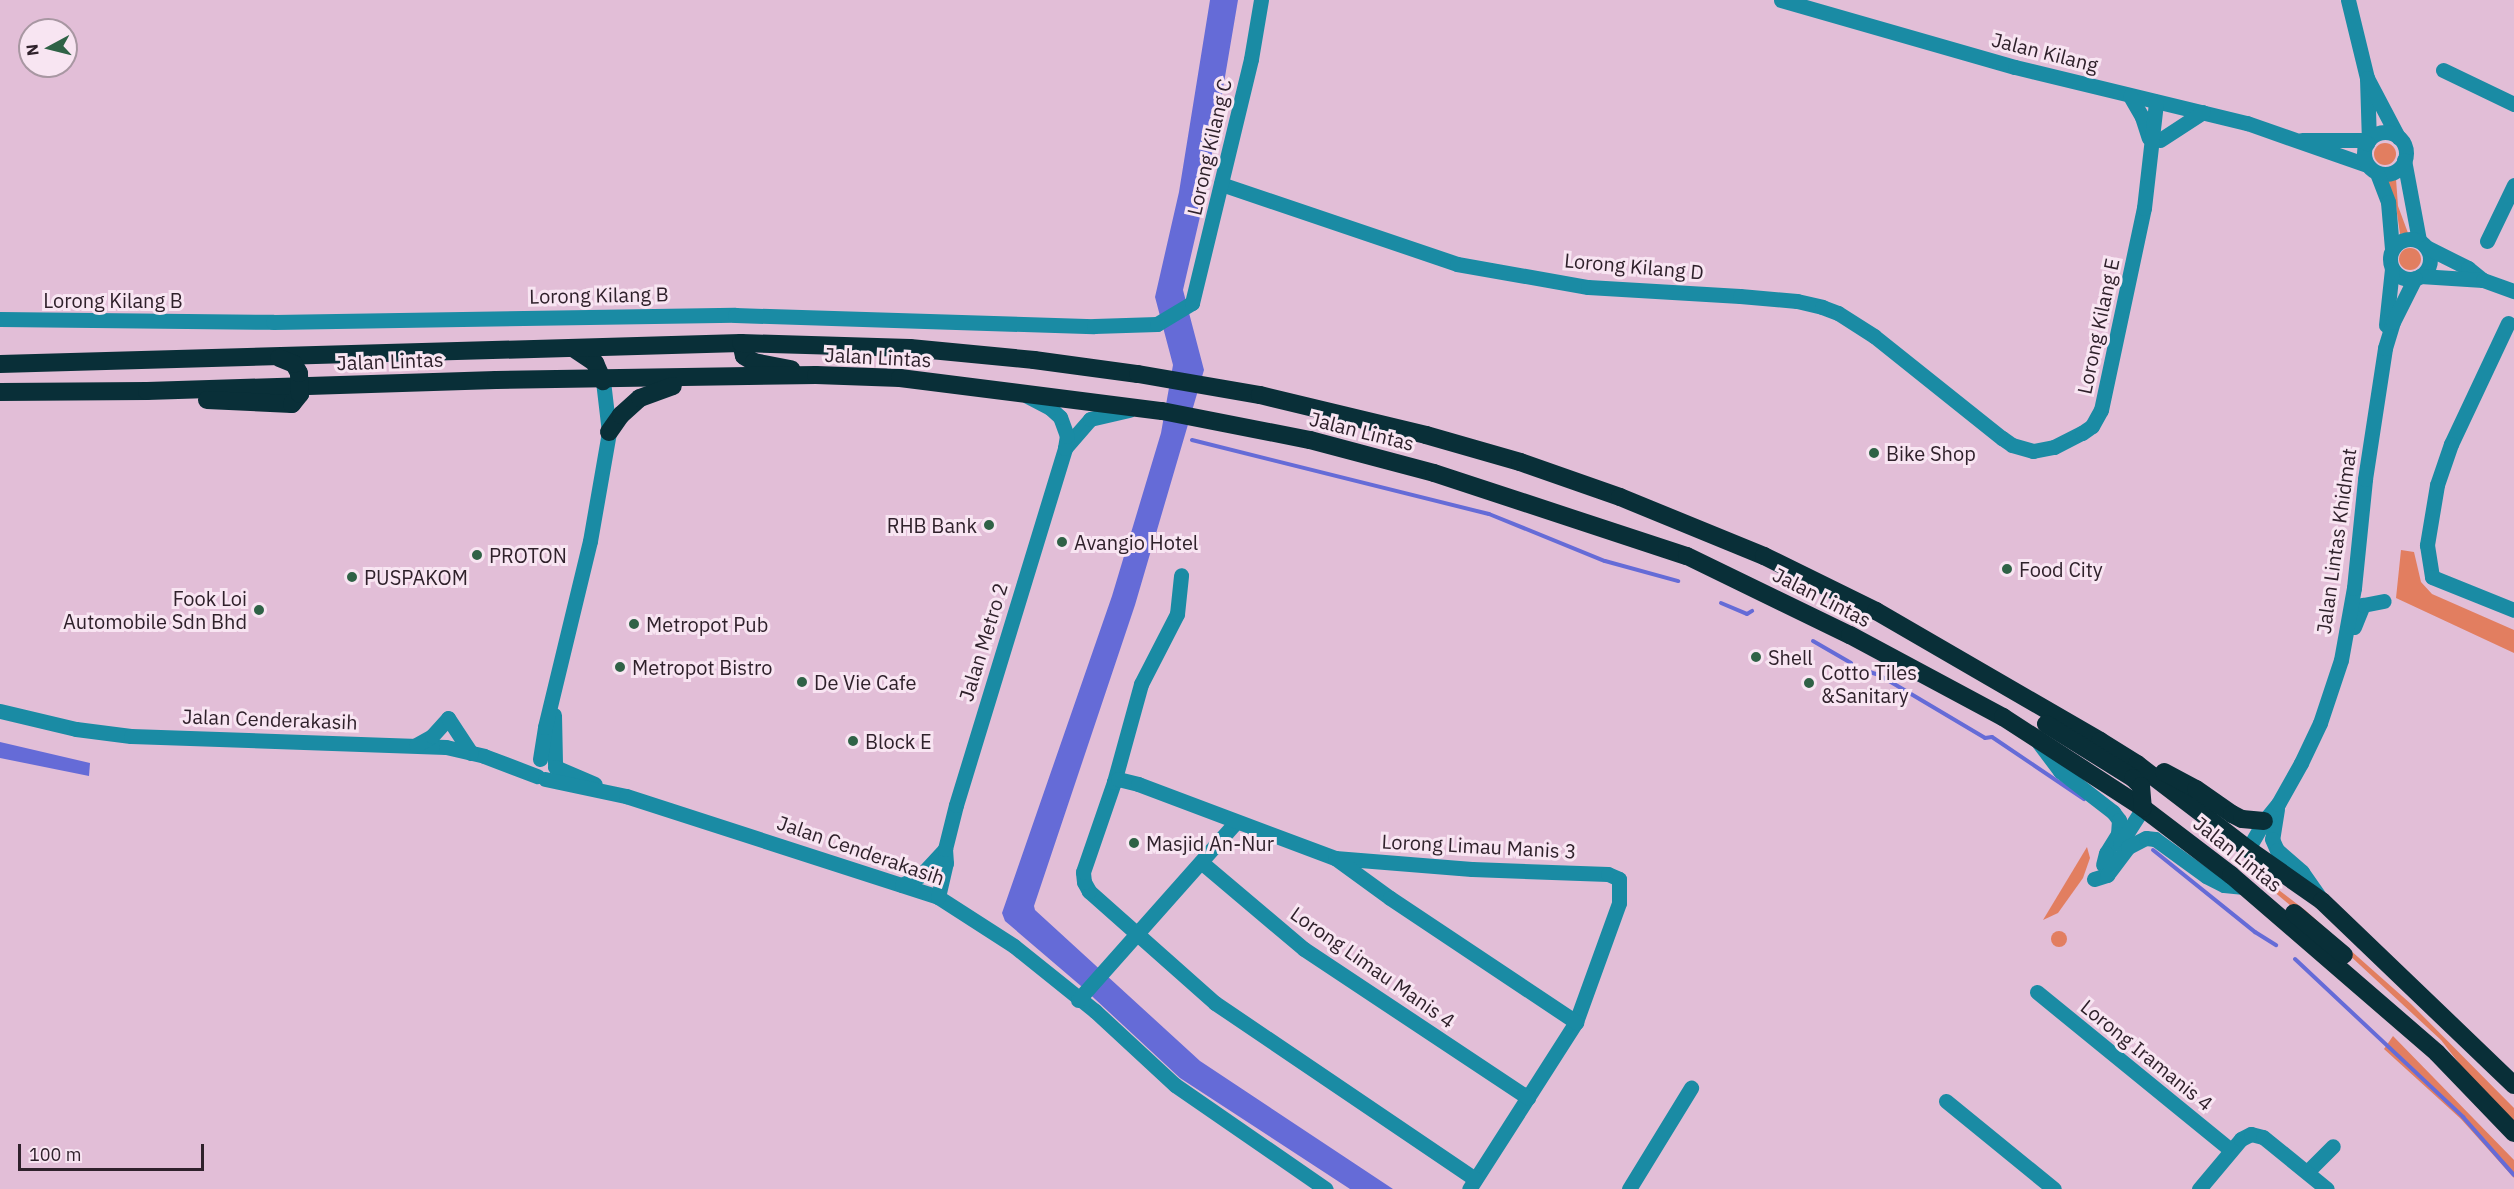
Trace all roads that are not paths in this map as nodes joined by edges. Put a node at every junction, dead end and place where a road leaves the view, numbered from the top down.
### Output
1 (1261, 0) edge
2 (1781, 0) edge
3 (2348, 0) edge
4 (2443, 70) dead end
5 (2367, 78) junction
6 (2130, 96) junction
7 (2161, 103) junction
8 (2514, 104) edge
9 (2203, 112) junction
10 (2397, 137) junction
11 (2299, 140) junction
12 (2368, 141) junction
13 (2155, 143) junction
14 (2404, 160) junction
15 (2372, 169) junction
16 (1221, 184) junction
17 (2514, 185) edge
18 (2487, 242) dead end
19 (2423, 244) junction
20 (2392, 249) junction
21 (2392, 269) junction
22 (2417, 277) junction
23 (2483, 280) junction
24 (2514, 291) edge
25 (1192, 303) joint
26 (0, 319) edge
27 (2508, 323) dead end
28 (741, 343) junction
29 (573, 348) junction
30 (2385, 348) junction
31 (279, 358) junction
32 (0, 364) edge
33 (816, 375) junction
34 (694, 379) junction
35 (603, 381) junction
36 (301, 386) junction
37 (0, 392) edge
38 (1019, 392) junction
39 (1162, 411) junction
40 (609, 432) junction
41 (2012, 445) joint
42 (1065, 448) junction
43 (1181, 575) dead end
44 (2384, 601) dead end
45 (2514, 610) edge
46 (1914, 633) junction
47 (2341, 660) junction
48 (0, 711) edge
49 (2037, 740) junction
50 (414, 746) junction
51 (477, 754) junction
52 (2137, 764) junction
53 (545, 768) junction
54 (1114, 782) junction
55 (2278, 804) junction
56 (2143, 808) junction
57 (2264, 821) junction
58 (1236, 822) junction
59 (945, 849) junction
60 (2248, 849) junction
61 (1335, 858) junction
62 (1201, 862) junction
63 (2094, 879) dead end
64 (902, 885) junction
65 (2244, 887) junction
66 (938, 897) junction
67 (2322, 901) junction
68 (1138, 933) junction
69 (2037, 992) dead end
70 (1081, 997) junction
71 (1576, 1022) junction
72 (2437, 1053) junction
73 (2514, 1085) edge
74 (1691, 1088) dead end
75 (1528, 1098) junction
76 (1946, 1101) dead end
77 (2514, 1133) edge
78 (2333, 1146) dead end
79 (2231, 1150) junction
80 (2308, 1171) junction
81 (1472, 1184) edge
82 (1326, 1189) edge
83 (1629, 1189) edge
84 (2054, 1189) edge
85 (2199, 1189) edge
86 (2327, 1189) edge

1 - 16 street, Lorong Kilang C
2 - 6 street, Jalan Kilang
3 - 5 street
4 - 8 street
5 - 10 street
5 - 12 street
6 - 7 street, Jalan Kilang
6 - 13 street
7 - 9 street, Jalan Kilang
7 - 13 street, Lorong Kilang E
9 - 11 street, Jalan Kilang
9 - 13 street
10 - 12 street
10 - 14 street
11 - 12 street, Jalan Kilang
11 - 15 street, Jalan Kilang
12 - 15 street
13 - 41 street, Lorong Kilang E
14 - 15 street
14 - 19 street
15 - 20 street
16 - 25 street, Lorong Kilang C
16 - 41 street, Lorong Kilang D
17 - 18 street
19 - 20 street
19 - 22 street
19 - 23 street
20 - 21 street
21 - 22 street
21 - 30 street
22 - 23 street
22 - 30 street, Jalan Lintas Khidmat
23 - 24 street
25 - 26 street, Lorong Kilang B
27 - 45 street
28 - 29 highway, Jalan Lintas
28 - 33 highway
28 - 46 highway, Jalan Lintas
29 - 31 highway, Jalan Lintas
29 - 35 highway
30 - 47 street, Jalan Lintas Khidmat
31 - 32 highway, Jalan Lintas
31 - 36 highway
33 - 34 highway, Jalan Lintas
33 - 38 highway, Jalan Lintas
34 - 35 highway, Jalan Lintas
34 - 40 highway
35 - 36 highway, Jalan Lintas
35 - 40 street
36 - 37 highway
38 - 39 highway, Jalan Lintas
38 - 42 street, Jalan Metro 2
39 - 42 street, Jalan Metro 2
39 - 49 highway, Jalan Lintas
40 - 53 street
42 - 59 street, Jalan Metro 2
43 - 54 street
44 - 47 street
46 - 52 highway, Jalan Lintas
46 - 56 highway
47 - 55 street, Jalan Lintas Khidmat
48 - 50 street, Jalan Cenderakasih
49 - 56 highway, Jalan Lintas
49 - 56 street
50 - 51 street, Jalan Cenderakasih
50 - 51 street
51 - 53 street, Jalan Cenderakasih
52 - 57 highway
52 - 60 highway, Jalan Lintas
53 - 64 street, Jalan Cenderakasih
54 - 58 street
54 - 68 street
55 - 57 street
55 - 67 street
56 - 65 highway, Jalan Lintas
57 - 60 street
58 - 61 street
58 - 62 street
59 - 64 street, Jalan Metro 2
59 - 66 street, Jalan Metro 2
60 - 67 highway, Jalan Lintas
60 - 72 highway
61 - 71 street
61 - 71 street, Lorong Limau Manis 3
62 - 68 street
62 - 75 street, Lorong Limau Manis 4
63 - 65 street
64 - 66 street, Jalan Cenderakasih
65 - 72 highway, Jalan Lintas
66 - 70 street, Jalan Cenderakasih
67 - 73 highway, Jalan Lintas
68 - 70 street
68 - 81 street
69 - 79 street, Lorong Iramanis 4
70 - 82 street, Jalan Cenderakasih
71 - 75 street
72 - 77 highway, Jalan Lintas
74 - 83 street
75 - 81 street
76 - 84 street
78 - 80 street
79 - 80 street
79 - 85 street
80 - 86 street

